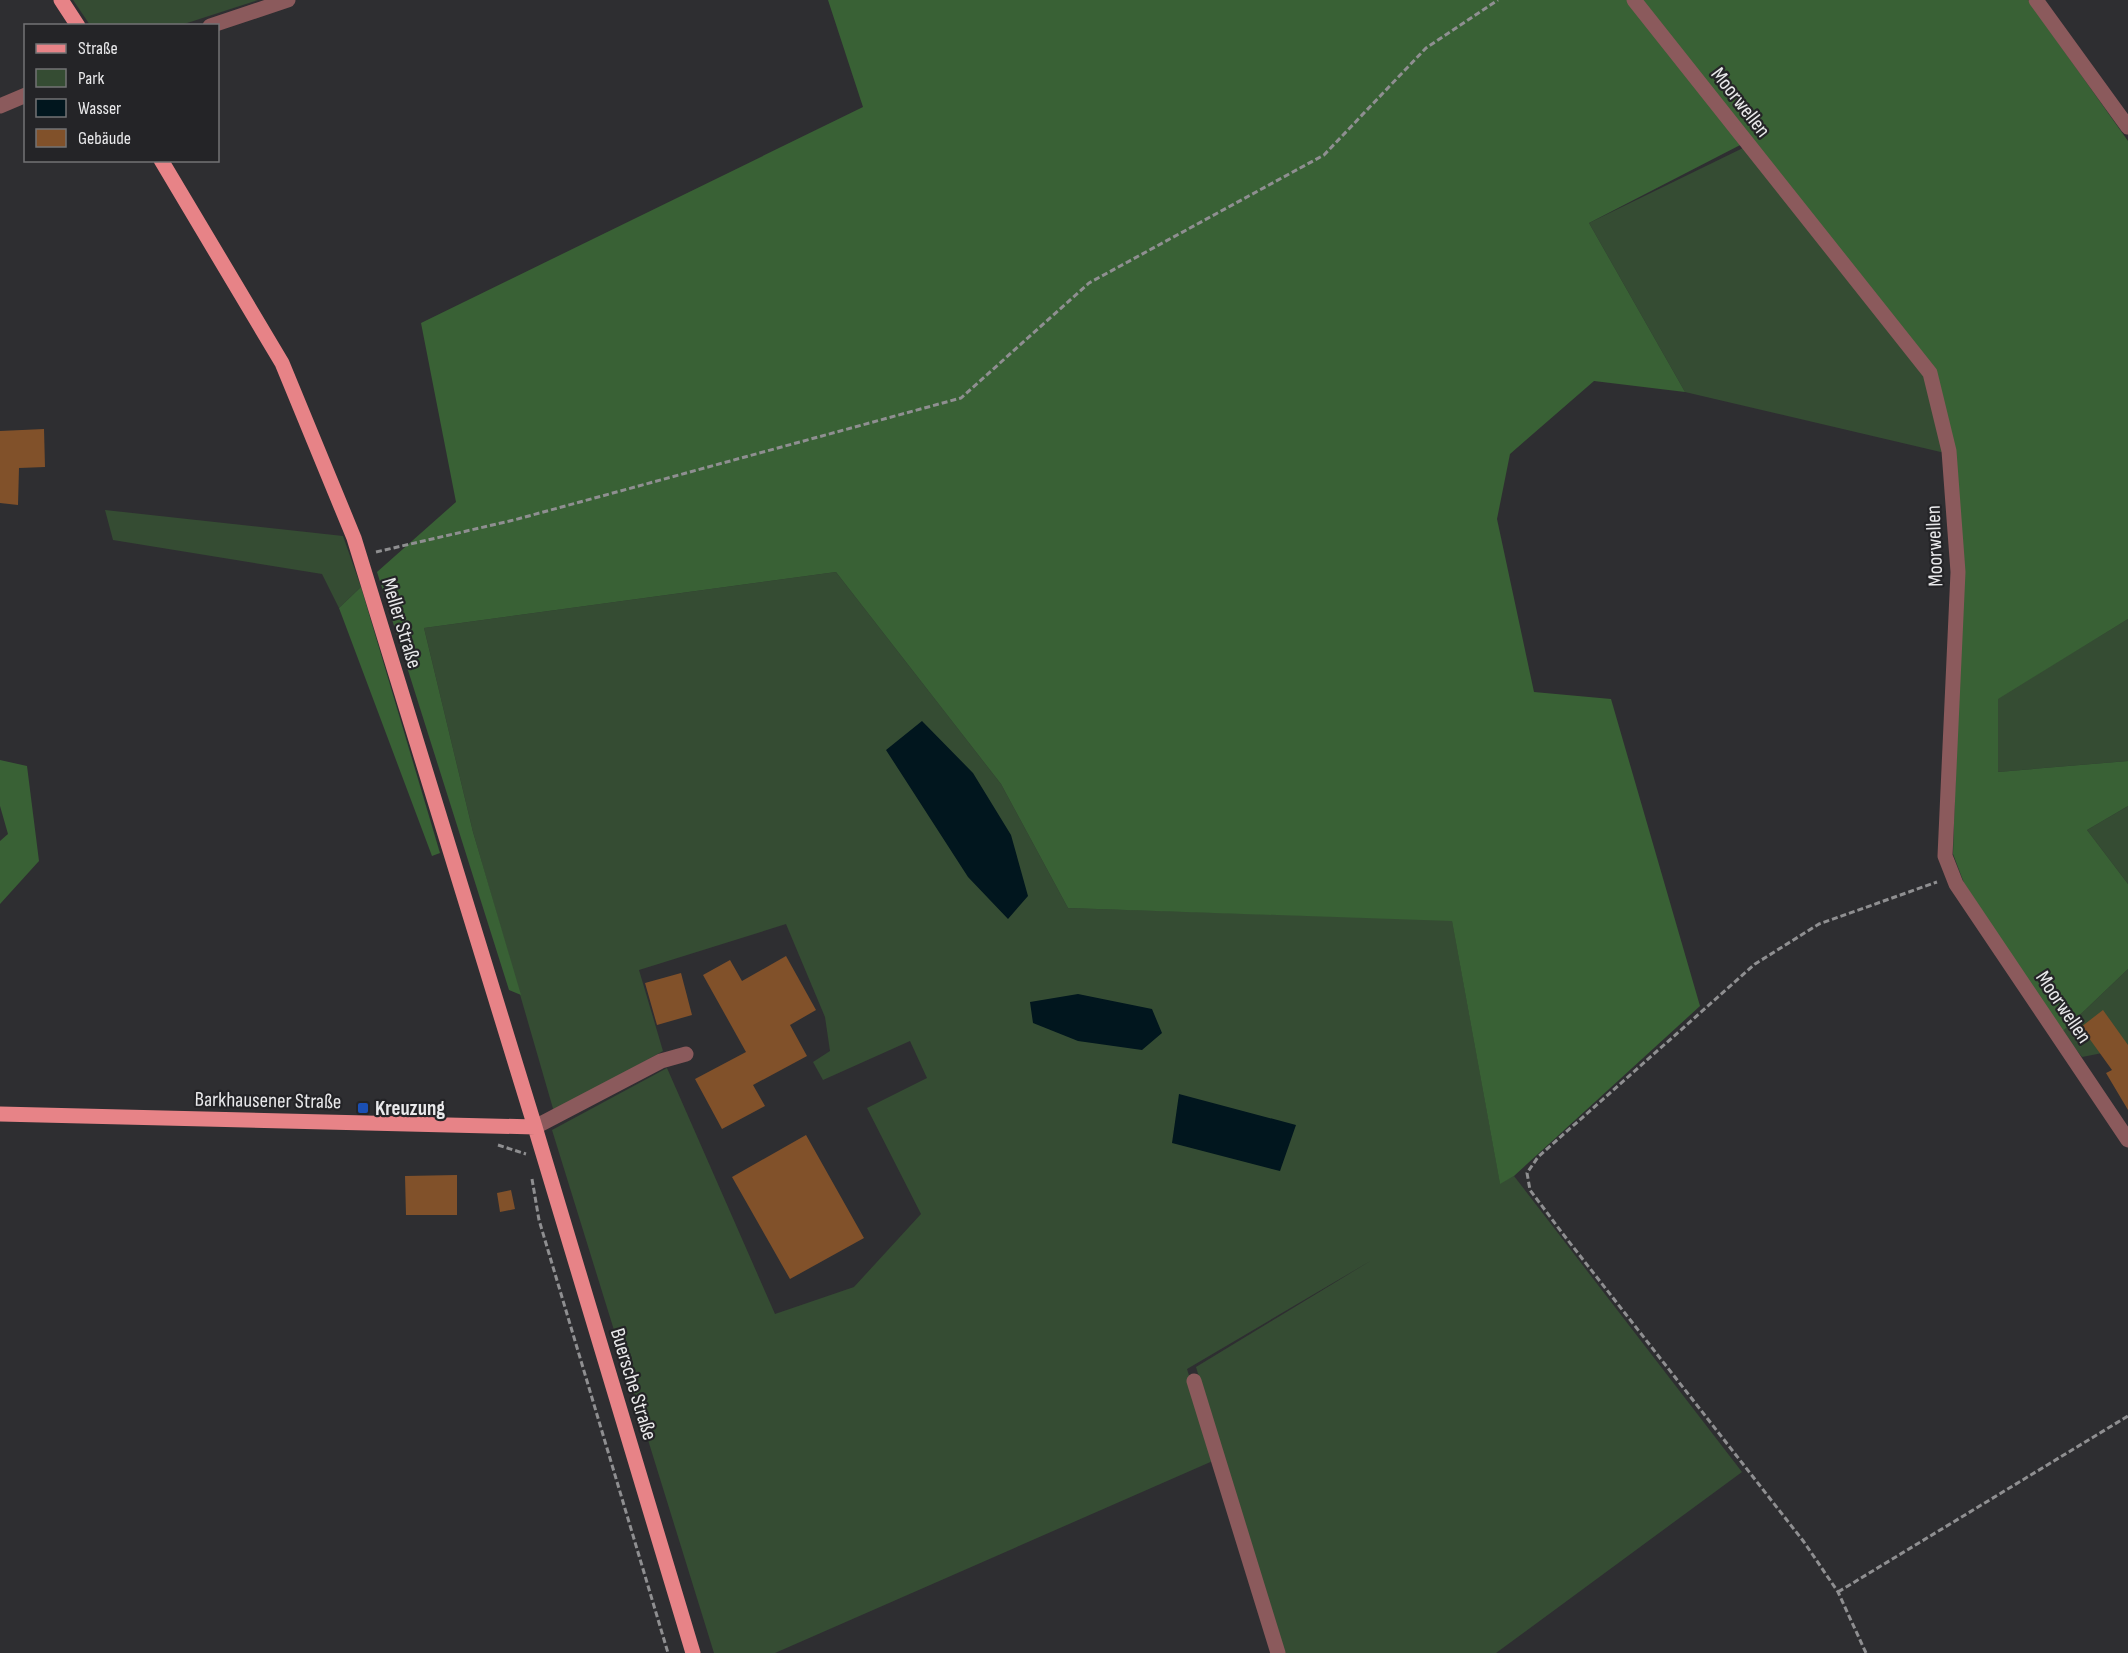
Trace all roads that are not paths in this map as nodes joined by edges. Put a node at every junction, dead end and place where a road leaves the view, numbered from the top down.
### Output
1 (61, 0) edge
2 (288, 0) edge
3 (1634, 0) edge
4 (2036, 0) edge
5 (77, 24) edge
6 (216, 24) edge
7 (24, 96) edge
8 (0, 106) edge
9 (2128, 127) edge
10 (162, 162) edge
11 (686, 1054) dead end
12 (0, 1114) edge
13 (535, 1127) junction
14 (2128, 1140) edge
15 (1194, 1381) dead end
16 (693, 1653) edge
17 (1278, 1653) edge

1 - 5 main road
2 - 6 street
3 - 14 street, Moorwellen
4 - 9 street
7 - 8 street
10 - 13 main road, Meller Straße
11 - 13 street
12 - 13 main road, Barkhausener Straße
13 - 16 main road, Buersche Straße
15 - 17 street

